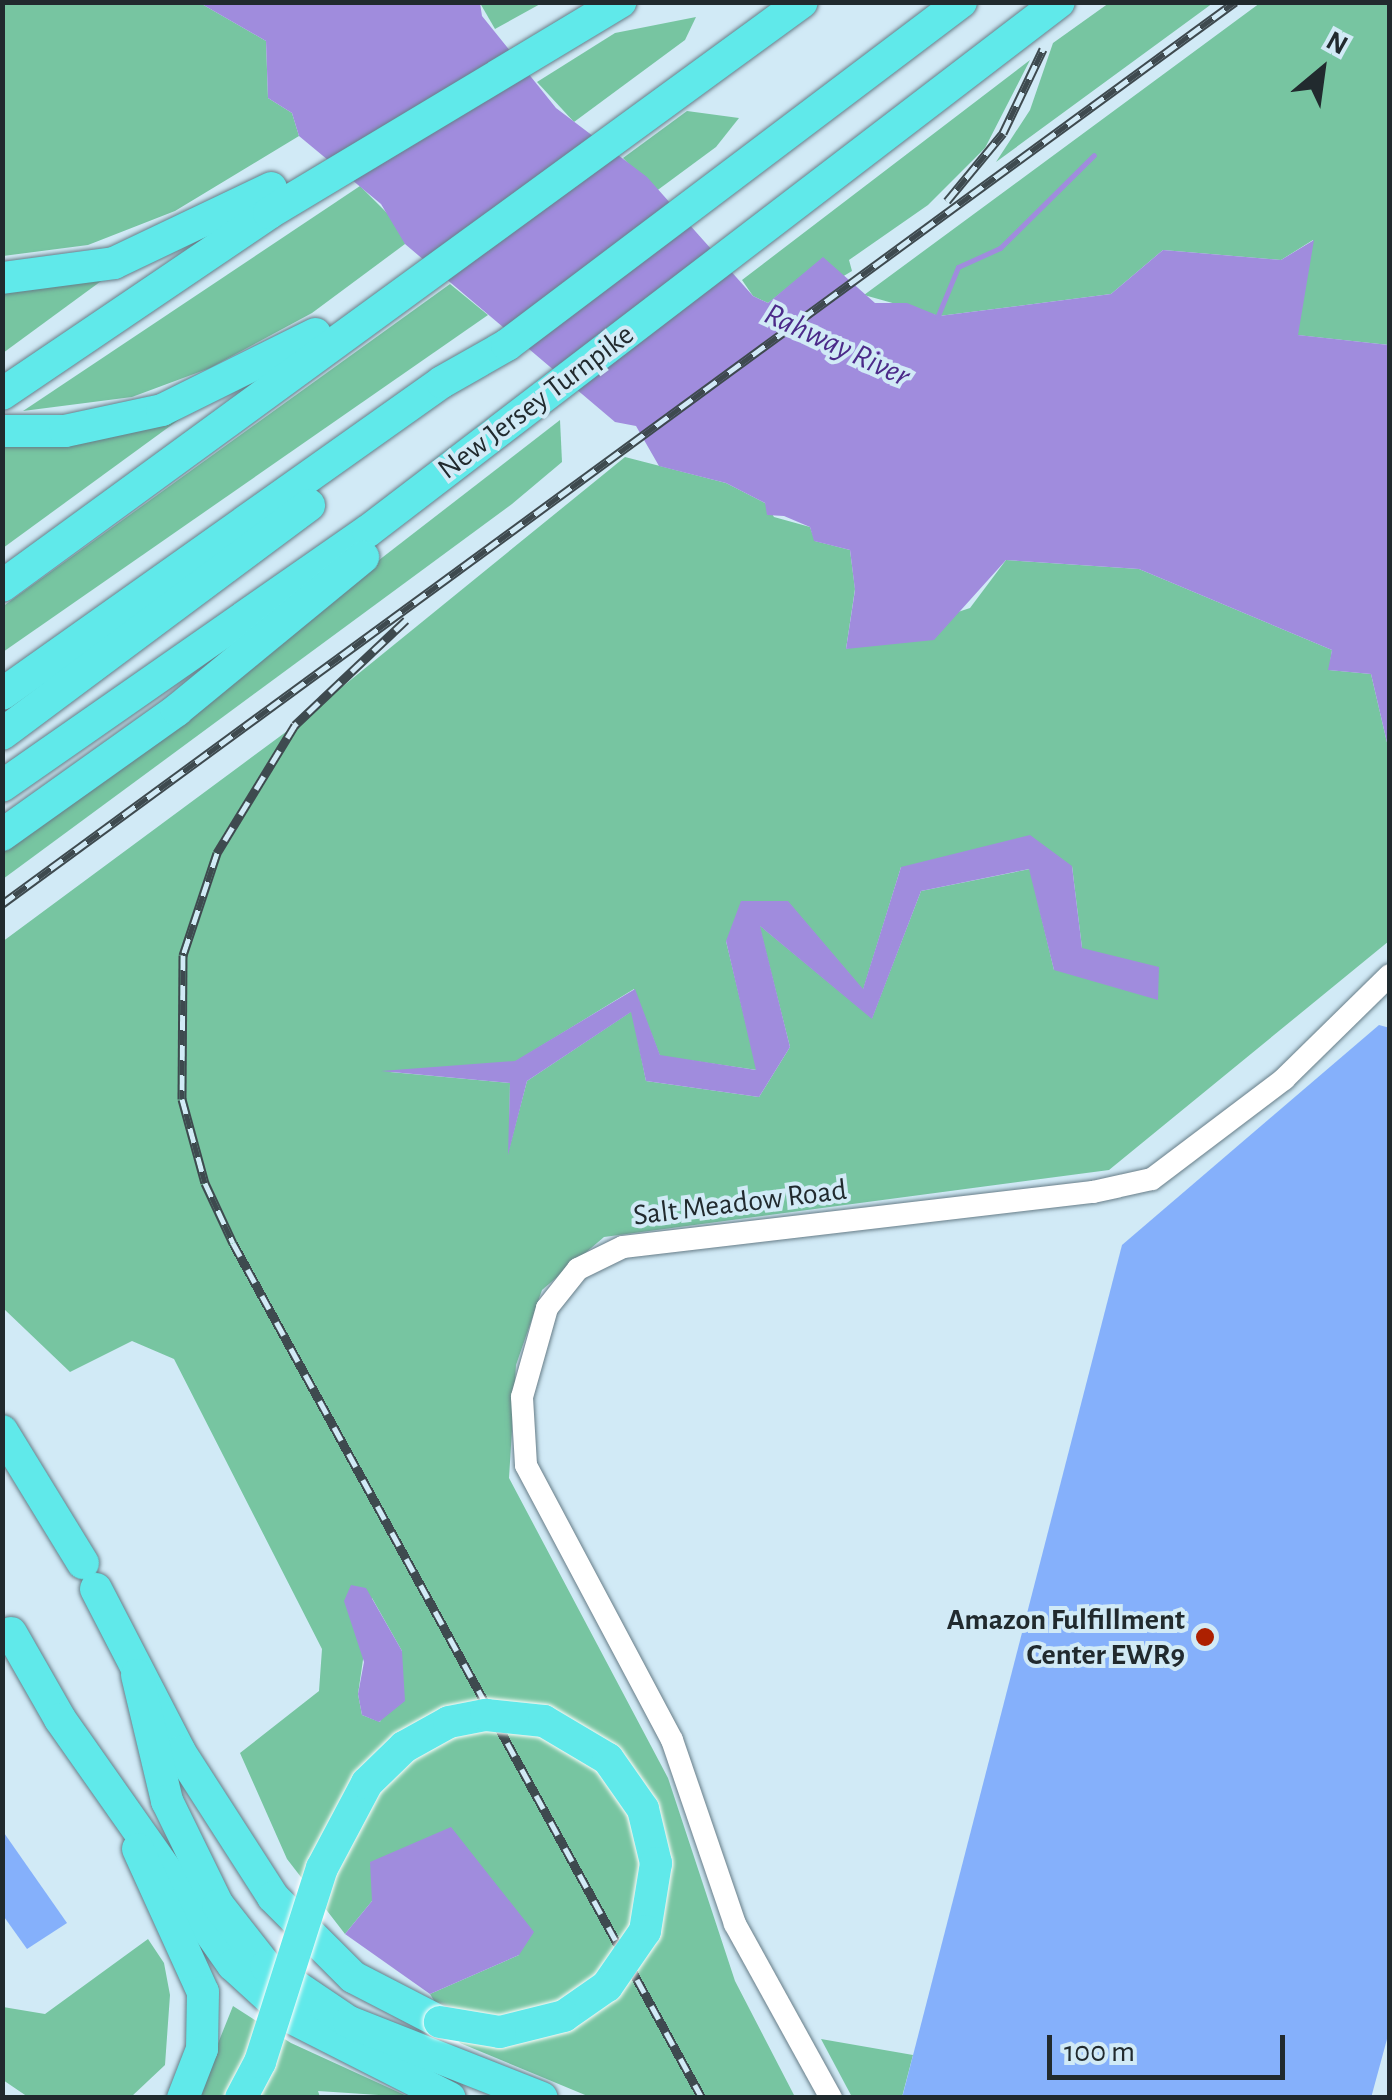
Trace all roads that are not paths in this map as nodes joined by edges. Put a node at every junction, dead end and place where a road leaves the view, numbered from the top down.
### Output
1 (620, 2) edge
2 (802, 2) edge
3 (961, 2) edge
4 (1059, 2) edge
5 (261, 205) junction
6 (2, 278) edge
7 (366, 309) junction
8 (13, 386) edge
9 (449, 387) junction
10 (2, 430) edge
11 (376, 535) junction
12 (2, 586) edge
13 (2, 694) edge
14 (2, 734) edge
15 (2, 786) edge
16 (2, 835) edge
17 (1390, 975) edge
18 (2, 1431) edge
19 (10, 1633) dead end
20 (138, 1675) junction
21 (110, 1785) junction
22 (322, 1868) junction
23 (179, 1942) junction
24 (159, 2098) edge
25 (183, 2098) edge
26 (216, 2098) edge
27 (240, 2098) edge
28 (450, 2098) edge
29 (542, 2098) edge
30 (830, 2098) edge

1 - 5 highway
2 - 7 highway
3 - 9 highway, New Jersey Turnpike
4 - 11 highway, New Jersey Turnpike
5 - 6 highway
5 - 8 highway
7 - 10 highway
7 - 12 highway
9 - 13 highway, New Jersey Turnpike
9 - 14 highway
11 - 15 highway
11 - 16 highway
17 - 30 street, Salt Meadow Road
18 - 20 highway
19 - 21 highway
20 - 22 highway, bridge
20 - 29 highway
21 - 23 highway
21 - 28 highway
22 - 26 highway, bridge
22 - 27 highway, bridge
23 - 24 highway
23 - 25 highway

